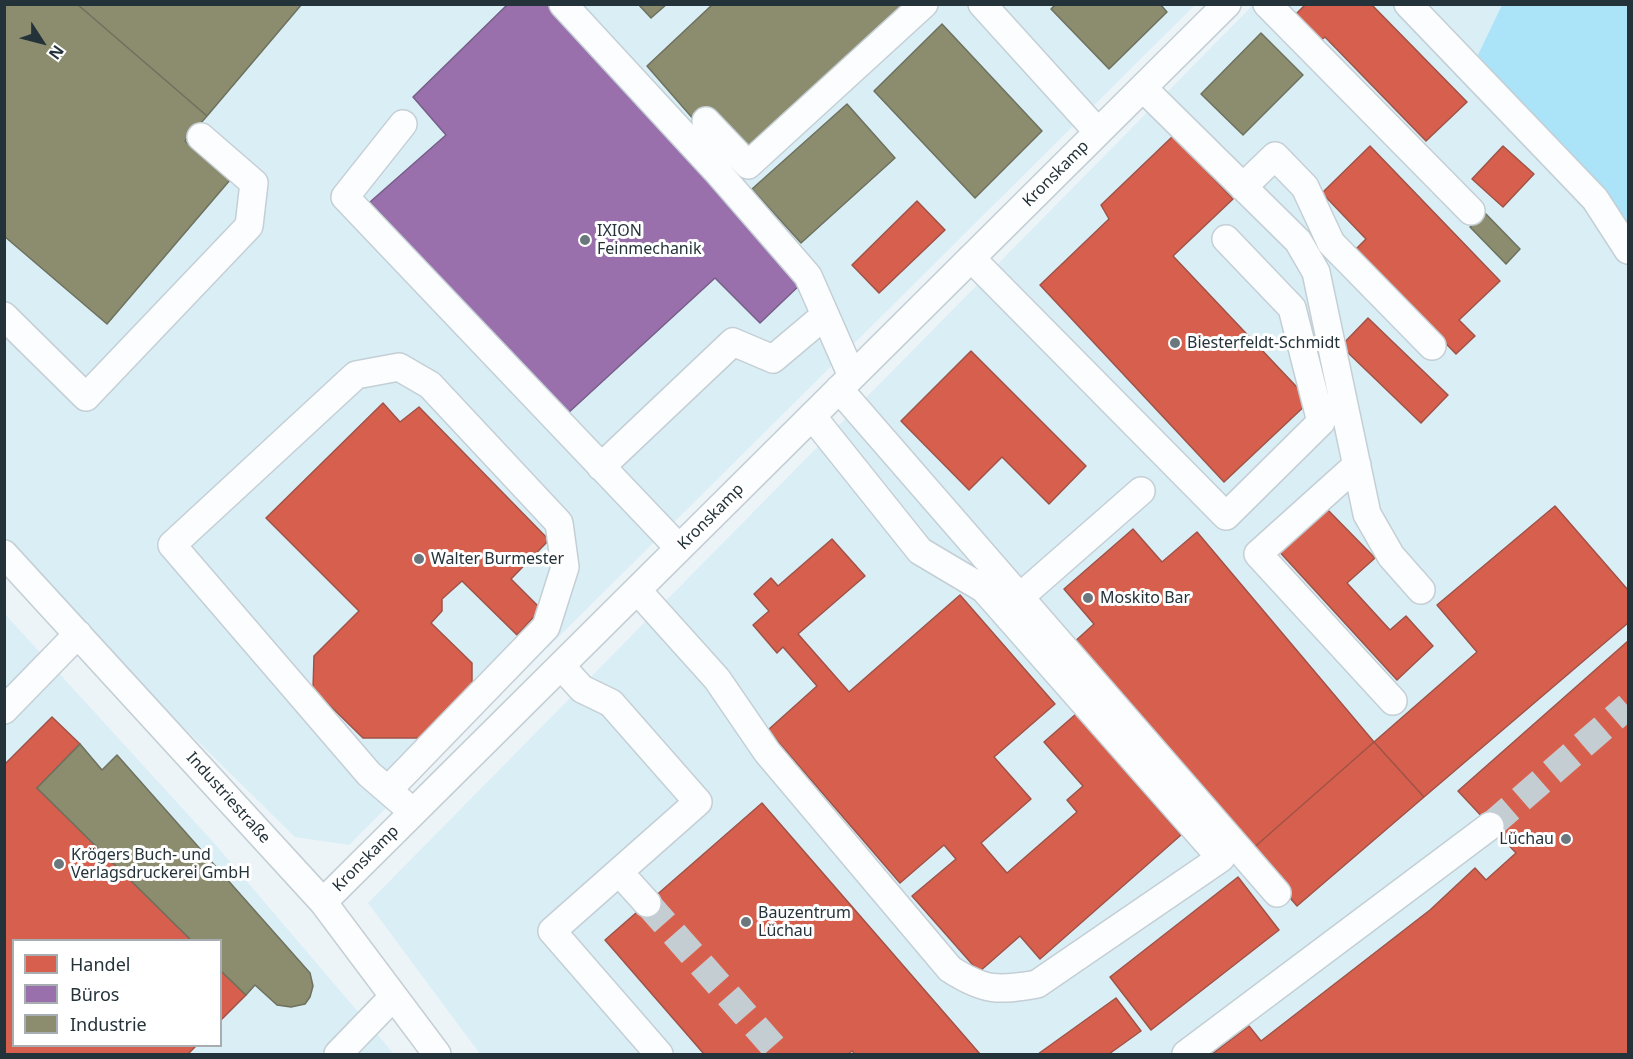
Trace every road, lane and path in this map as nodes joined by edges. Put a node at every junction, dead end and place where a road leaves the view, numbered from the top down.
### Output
1 (563, 4) edge
2 (924, 4) edge
3 (982, 4) edge
4 (1227, 4) edge
5 (1267, 4) edge
6 (1408, 4) edge
7 (1143, 88) junction
8 (706, 120) dead end
9 (403, 124) dead end
10 (1098, 132) junction
11 (201, 137) dead end
12 (1243, 187) junction
13 (1471, 212) dead end
14 (1226, 239) dead end
15 (1629, 250) edge
16 (971, 258) junction
17 (4, 316) edge
18 (824, 316) junction
19 (1432, 345) dead end
20 (846, 383) junction
21 (812, 416) junction
22 (1357, 465) junction
23 (601, 467) junction
24 (1141, 491) dead end
25 (679, 548) junction
26 (4, 554) edge
27 (637, 590) junction
28 (1421, 590) dead end
29 (1020, 597) junction
30 (78, 634) junction
31 (519, 657) junction
32 (552, 674) junction
33 (1393, 701) dead end
34 (4, 710) edge
35 (388, 790) junction
36 (414, 812) junction
37 (1490, 826) tunnel mouth
38 (619, 872) junction
39 (1277, 893) dead end
40 (323, 902) junction
41 (647, 903) tunnel mouth
42 (393, 996) junction
43 (338, 1054) edge
44 (437, 1054) edge
45 (659, 1054) edge
46 (1186, 1054) edge

1 - 18 street
2 - 8 street
3 - 10 street, Kronskamp
4 - 7 street, Kronskamp
5 - 13 street
6 - 15 street
7 - 10 street, Kronskamp
7 - 12 street
9 - 23 street
10 - 16 street, Kronskamp
11 - 17 street
12 - 19 street
12 - 22 street
14 - 16 street
16 - 20 street, Kronskamp
18 - 20 street
18 - 23 street
20 - 21 street, Kronskamp
20 - 29 street
21 - 25 street, Kronskamp
21 - 27 street
22 - 28 street
22 - 33 street
23 - 25 street
24 - 29 street
25 - 27 street, Kronskamp
26 - 30 street, Industriestraße
27 - 32 street, Kronskamp
29 - 39 street
30 - 34 street
30 - 40 street, Industriestraße
31 - 32 street
31 - 35 street
31 - 35 street
32 - 36 street, Kronskamp
32 - 38 street
35 - 36 street
36 - 40 street, Kronskamp
37 - 46 street
38 - 41 street
38 - 45 street
40 - 42 street, Industriestraße
42 - 43 street
42 - 44 street, Industriestraße

